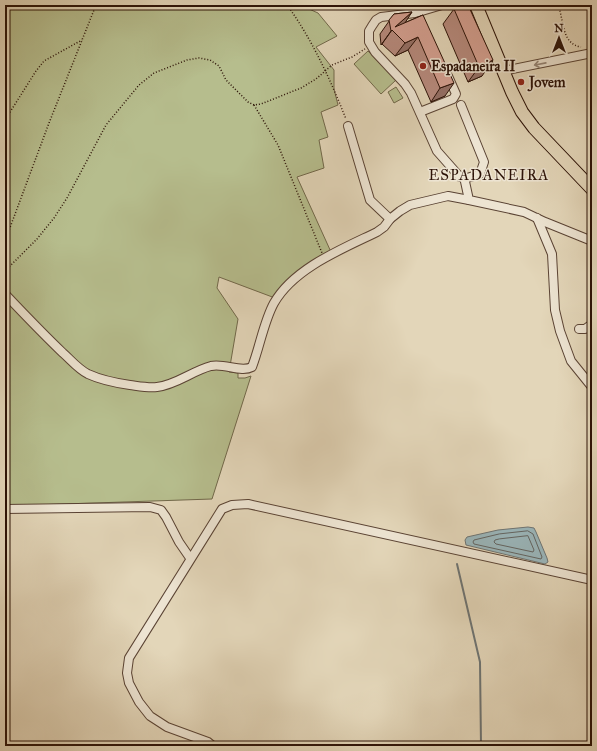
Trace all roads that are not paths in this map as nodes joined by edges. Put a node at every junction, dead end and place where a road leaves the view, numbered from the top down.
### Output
1 (442, 5) edge
2 (476, 5) edge
3 (592, 53) edge
4 (444, 64) edge
5 (503, 71) junction
6 (461, 105) dead end
7 (420, 112) junction
8 (348, 126) road end
9 (464, 178) junction
10 (592, 189) edge
11 (469, 200) junction
12 (536, 218) junction
13 (390, 219) junction
14 (592, 241) edge
15 (5, 294) edge
16 (592, 324) edge
17 (579, 329) dead end
18 (592, 387) edge
19 (5, 509) edge
20 (190, 558) junction
21 (592, 580) edge
22 (213, 746) edge

1 - 7 street
2 - 5 main road
3 -> 5 street
4 - 7 street
5 - 10 main road
6 - 9 street
7 - 9 street
8 - 13 street
9 - 11 street
11 - 12 street
11 - 13 street
12 - 14 street
12 - 18 street
13 - 15 street
16 - 17 street
19 - 20 street
20 - 21 street
20 - 22 street

